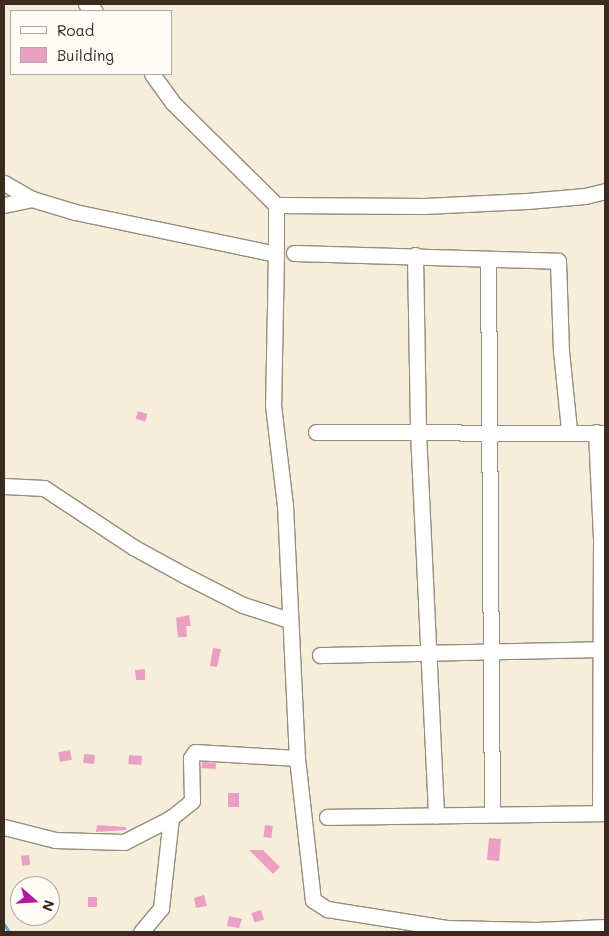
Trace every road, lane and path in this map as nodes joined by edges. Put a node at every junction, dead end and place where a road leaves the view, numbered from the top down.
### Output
1 (153, 75) edge
2 (4, 183) edge
3 (605, 191) edge
4 (32, 198) junction
5 (4, 205) edge
6 (276, 205) junction
7 (294, 253) dead end
8 (276, 254) junction
9 (415, 255) junction
10 (488, 260) junction
11 (488, 430) junction
12 (569, 430) junction
13 (316, 432) dead end
14 (418, 432) junction
15 (601, 432) edge
16 (4, 486) edge
17 (289, 620) junction
18 (602, 650) edge
19 (489, 652) junction
20 (430, 653) junction
21 (320, 654) dead end
22 (296, 758) junction
23 (492, 813) junction
24 (603, 813) edge
25 (436, 816) junction
26 (327, 817) dead end
27 (171, 818) junction
28 (4, 827) edge
29 (605, 927) edge
30 (141, 932) edge

1 - 6 street
2 - 4 street
3 - 6 street
4 - 5 street
4 - 8 street
6 - 8 street
7 - 9 street
8 - 17 street
9 - 10 street
9 - 14 street
10 - 11 street
10 - 12 street
11 - 12 street
11 - 14 street
11 - 19 street
12 - 15 street
13 - 14 street
14 - 20 street
15 - 18 street
16 - 17 street
17 - 22 street
18 - 19 street
18 - 24 street
19 - 20 street
19 - 23 street
20 - 21 street
20 - 25 street
22 - 27 street
22 - 29 street
23 - 24 street
23 - 25 street
25 - 26 street
27 - 28 street
27 - 30 street

